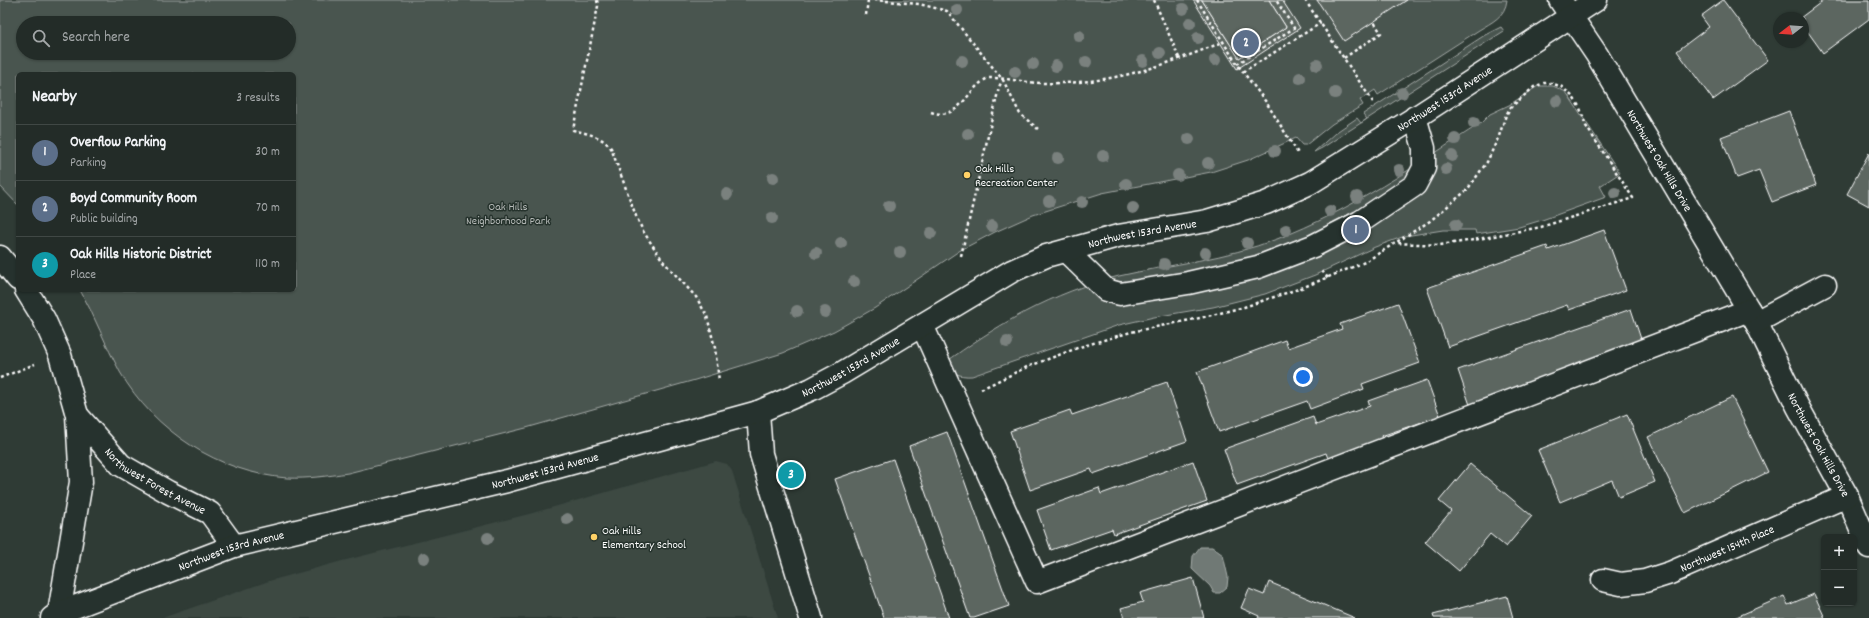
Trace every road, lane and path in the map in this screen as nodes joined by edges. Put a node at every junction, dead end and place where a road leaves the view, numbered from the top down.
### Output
1 (597, 0) edge
2 (868, 0) edge
3 (874, 0) edge
4 (1154, 0) edge
5 (1197, 0) edge
6 (1276, 0) edge
7 (1305, 0) edge
8 (1596, 0) edge
9 (1565, 8) edge
10 (866, 15) dead end
11 (1374, 22) dead end
12 (1321, 23) junction
13 (1223, 42) junction
14 (1344, 58) junction
15 (1180, 60) junction
16 (1237, 64) junction
17 (1243, 72) junction
18 (1002, 80) junction
19 (1373, 102) dead end
20 (931, 112) dead end
21 (1415, 117) junction
22 (1038, 129) dead end
23 (1299, 155) dead end
24 (1066, 251) junction
25 (961, 256) dead end
26 (0, 257) edge
27 (16, 277) edge
28 (1825, 285) dead end
29 (27, 292) edge
30 (1753, 316) junction
31 (922, 325) junction
32 (60, 355) junction
33 (0, 378) edge
34 (719, 381) dead end
35 (758, 412) junction
36 (77, 415) junction
37 (1847, 496) junction
38 (234, 546) junction
39 (1869, 547) edge
40 (1602, 580) dead end
41 (55, 615) edge
42 (811, 618) edge

1 - 34 path
2 - 10 path
3 - 18 path
4 - 15 path
5 - 13 path
6 - 16 path
7 - 12 path
8 - 9 street, Northwest 153rd Avenue
9 - 21 street, Northwest 153rd Avenue
9 - 30 street, Northwest Oak Hills Drive
11 - 14 path
12 - 14 path
12 - 17 path
13 - 15 path
13 - 16 path
14 - 19 path
15 - 18 path
16 - 17 path
17 - 23 path
18 - 20 path
18 - 22 path
18 - 25 path
21 - 24 street, Northwest 153rd Avenue
21 - 24 street
24 - 31 street, Northwest 153rd Avenue
26 - 27 street
28 - 30 street
29 - 32 street, Northwest Forest Avenue
30 - 31 street
30 - 37 street, Northwest Oak Hills Drive
31 - 35 street, Northwest 153rd Avenue
32 - 33 path
32 - 36 street, Northwest Forest Avenue
35 - 38 street, Northwest 153rd Avenue
35 - 42 street
36 - 38 street, Northwest Forest Avenue
36 - 41 street, Northwest Forest Avenue
37 - 39 street, Northwest Oak Hills Drive
37 - 40 street, Northwest 154th Place
38 - 41 street, Northwest 153rd Avenue

